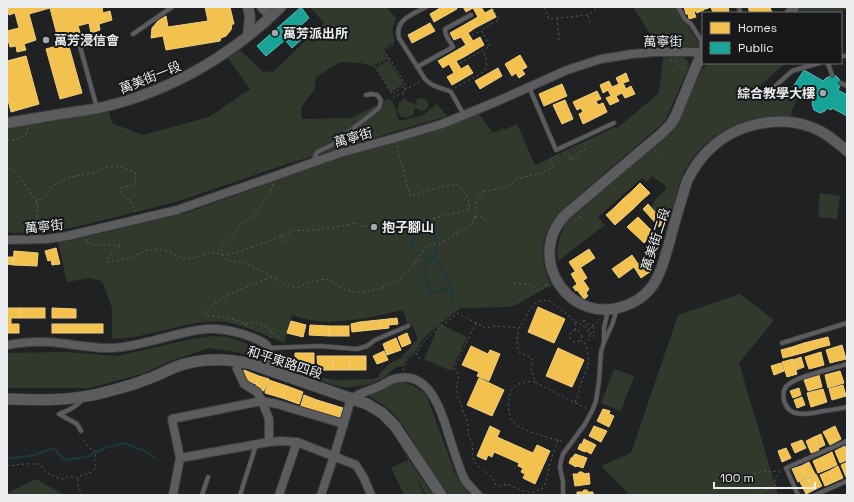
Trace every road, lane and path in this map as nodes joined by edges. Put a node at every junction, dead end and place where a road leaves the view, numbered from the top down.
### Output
1 (172, 7) edge
2 (248, 7) edge
3 (262, 7) edge
4 (281, 7) edge
5 (426, 7) edge
6 (492, 7) edge
7 (544, 7) edge
8 (598, 7) edge
9 (678, 7) edge
10 (470, 15) dead end
11 (588, 15) junction
12 (271, 16) junction
13 (556, 18) junction
14 (591, 25) dead end
15 (481, 30) junction
16 (133, 34) dead end
17 (472, 35) dead end
18 (248, 36) junction
19 (401, 40) junction
20 (559, 40) dead end
21 (702, 41) edge
22 (79, 43) dead end
23 (482, 51) junction
24 (670, 52) junction
25 (702, 52) edge
26 (702, 54) edge
27 (389, 58) junction
28 (460, 63) dead end
29 (816, 64) edge
30 (828, 64) edge
31 (417, 67) junction
32 (696, 68) junction
33 (832, 75) dead end
34 (425, 79) junction
35 (841, 83) dead end
36 (847, 86) edge
37 (403, 87) junction
38 (529, 87) junction
39 (405, 90) junction
40 (771, 90) dead end
41 (450, 91) junction
42 (402, 92) junction
43 (366, 95) dead end
44 (393, 98) dead end
45 (404, 100) dead end
46 (97, 109) junction
47 (464, 115) junction
48 (7, 123) edge
49 (614, 123) dead end
50 (28, 127) dead end
51 (395, 138) junction
52 (7, 140) edge
53 (587, 148) dead end
54 (847, 151) edge
55 (312, 163) junction
56 (7, 167) edge
57 (272, 177) junction
58 (36, 200) junction
59 (136, 213) dead end
60 (475, 218) junction
61 (487, 220) dead end
62 (392, 223) dead end
63 (392, 226) junction
64 (26, 234) dead end
65 (280, 236) junction
66 (83, 239) dead end
67 (7, 240) edge
68 (286, 242) dead end
69 (222, 255) junction
70 (270, 277) junction
71 (514, 283) dead end
72 (559, 286) junction
73 (613, 309) junction
74 (574, 322) junction
75 (476, 323) junction
76 (847, 323) edge
77 (246, 324) junction
78 (596, 324) dead end
79 (408, 326) dead end
80 (592, 326) junction
81 (244, 328) dead end
82 (519, 328) junction
83 (588, 328) junction
84 (575, 330) junction
85 (272, 331) junction
86 (278, 337) dead end
87 (270, 339) dead end
88 (581, 340) junction
89 (604, 342) junction
90 (585, 343) junction
91 (782, 343) dead end
92 (7, 345) edge
93 (268, 348) junction
94 (415, 353) junction
95 (420, 359) dead end
96 (240, 362) junction
97 (847, 364) edge
98 (264, 369) junction
99 (400, 377) junction
100 (535, 382) junction
101 (85, 396) junction
102 (7, 399) edge
103 (351, 399) junction
104 (262, 401) junction
105 (575, 402) junction
106 (847, 407) edge
107 (592, 411) junction
108 (344, 424) junction
109 (80, 430) dead end
110 (83, 439) dead end
111 (558, 440) junction
112 (269, 442) junction
113 (297, 442) junction
114 (847, 442) edge
115 (256, 444) junction
116 (570, 444) junction
117 (334, 456) junction
118 (180, 458) junction
119 (7, 466) edge
120 (208, 477) dead end
121 (78, 478) junction
122 (735, 479) dead end
123 (847, 481) edge
124 (563, 494) edge
125 (82, 495) edge
126 (173, 495) edge
127 (202, 495) edge
128 (240, 495) edge
129 (279, 495) edge
130 (321, 495) edge
131 (370, 495) edge
132 (441, 495) edge
133 (478, 495) edge
134 (757, 495) edge
135 (798, 495) edge
136 (815, 495) edge

1 - 16 lane
2 - 18 street
3 - 12 street
4 - 12 street, 萬美街一段
5 - 19 lane
6 - 15 path
7 - 13 path
8 - 11 path
9 - 21 lane
10 - 31 lane
11 - 13 path
11 - 14 path
12 - 18 street, 萬美街一段
13 - 20 path
15 - 17 path
15 - 23 path
18 - 46 street, 萬美街一段
19 - 27 path
19 - 31 lane
22 - 46 lane
23 - 28 path
23 - 41 path
24 - 25 street, 萬寧街
24 - 32 path
24 - 38 street, 萬寧街
26 - 32 street
27 - 37 path
27 - 37 path
29 - 40 lane
30 - 33 lane
31 - 34 lane
32 - 72 street
34 - 39 path
34 - 41 lane
35 - 36 lane
37 - 39 path
38 - 47 street, 萬寧街
38 - 49 lane
39 - 42 path
41 - 47 lane
42 - 44 path
42 - 45 path
43 - 55 lane
46 - 48 street, 萬美街一段
47 - 51 street, 萬寧街
50 - 52 path
51 - 55 street, 萬寧街
51 - 63 path
53 - 60 path
54 - 73 street, 萬美街二段
55 - 57 street, 萬寧街
56 - 58 path
57 - 67 street, 萬寧街
57 - 69 path
58 - 59 path
58 - 64 path
60 - 61 path
60 - 70 path
62 - 63 path
63 - 65 path
65 - 68 path
65 - 69 path
66 - 69 path
69 - 70 path
70 - 77 path
71 - 72 path
72 - 73 street
73 - 89 lane
73 - 89 lane
74 - 82 path
74 - 83 path
74 - 84 path
75 - 82 path
75 - 94 path
75 - 111 path
76 - 91 lane
77 - 81 path
77 - 85 path
78 - 80 path
79 - 93 lane
80 - 83 path
80 - 83 path
82 - 100 path
83 - 90 path
84 - 88 path
84 - 88 path
85 - 86 path
85 - 87 path
88 - 90 path
89 - 107 lane
90 - 105 path
92 - 93 street
93 - 98 street
94 - 95 path
94 - 99 path
96 - 98 main road, 和平東路四段
96 - 101 main road, 和平東路四段
96 - 104 street
97 - 106 lane
98 - 103 main road, 和平東路四段
99 - 103 street
99 - 133 street
100 - 105 path
100 - 111 path
101 - 102 main road, 和平東路四段
101 - 109 lane
103 - 108 street
103 - 132 main road, 和平東路四段
104 - 108 street
104 - 112 street
104 - 118 street
105 - 107 path
107 - 116 lane
108 - 117 street
110 - 121 path
111 - 116 path
112 - 113 street
112 - 115 street
113 - 117 street
113 - 129 street
114 - 135 lane
115 - 118 street
115 - 128 lane
116 - 124 lane
117 - 130 street
117 - 131 street
118 - 126 street
119 - 121 path
120 - 127 lane
121 - 125 path
122 - 134 path
123 - 136 lane

